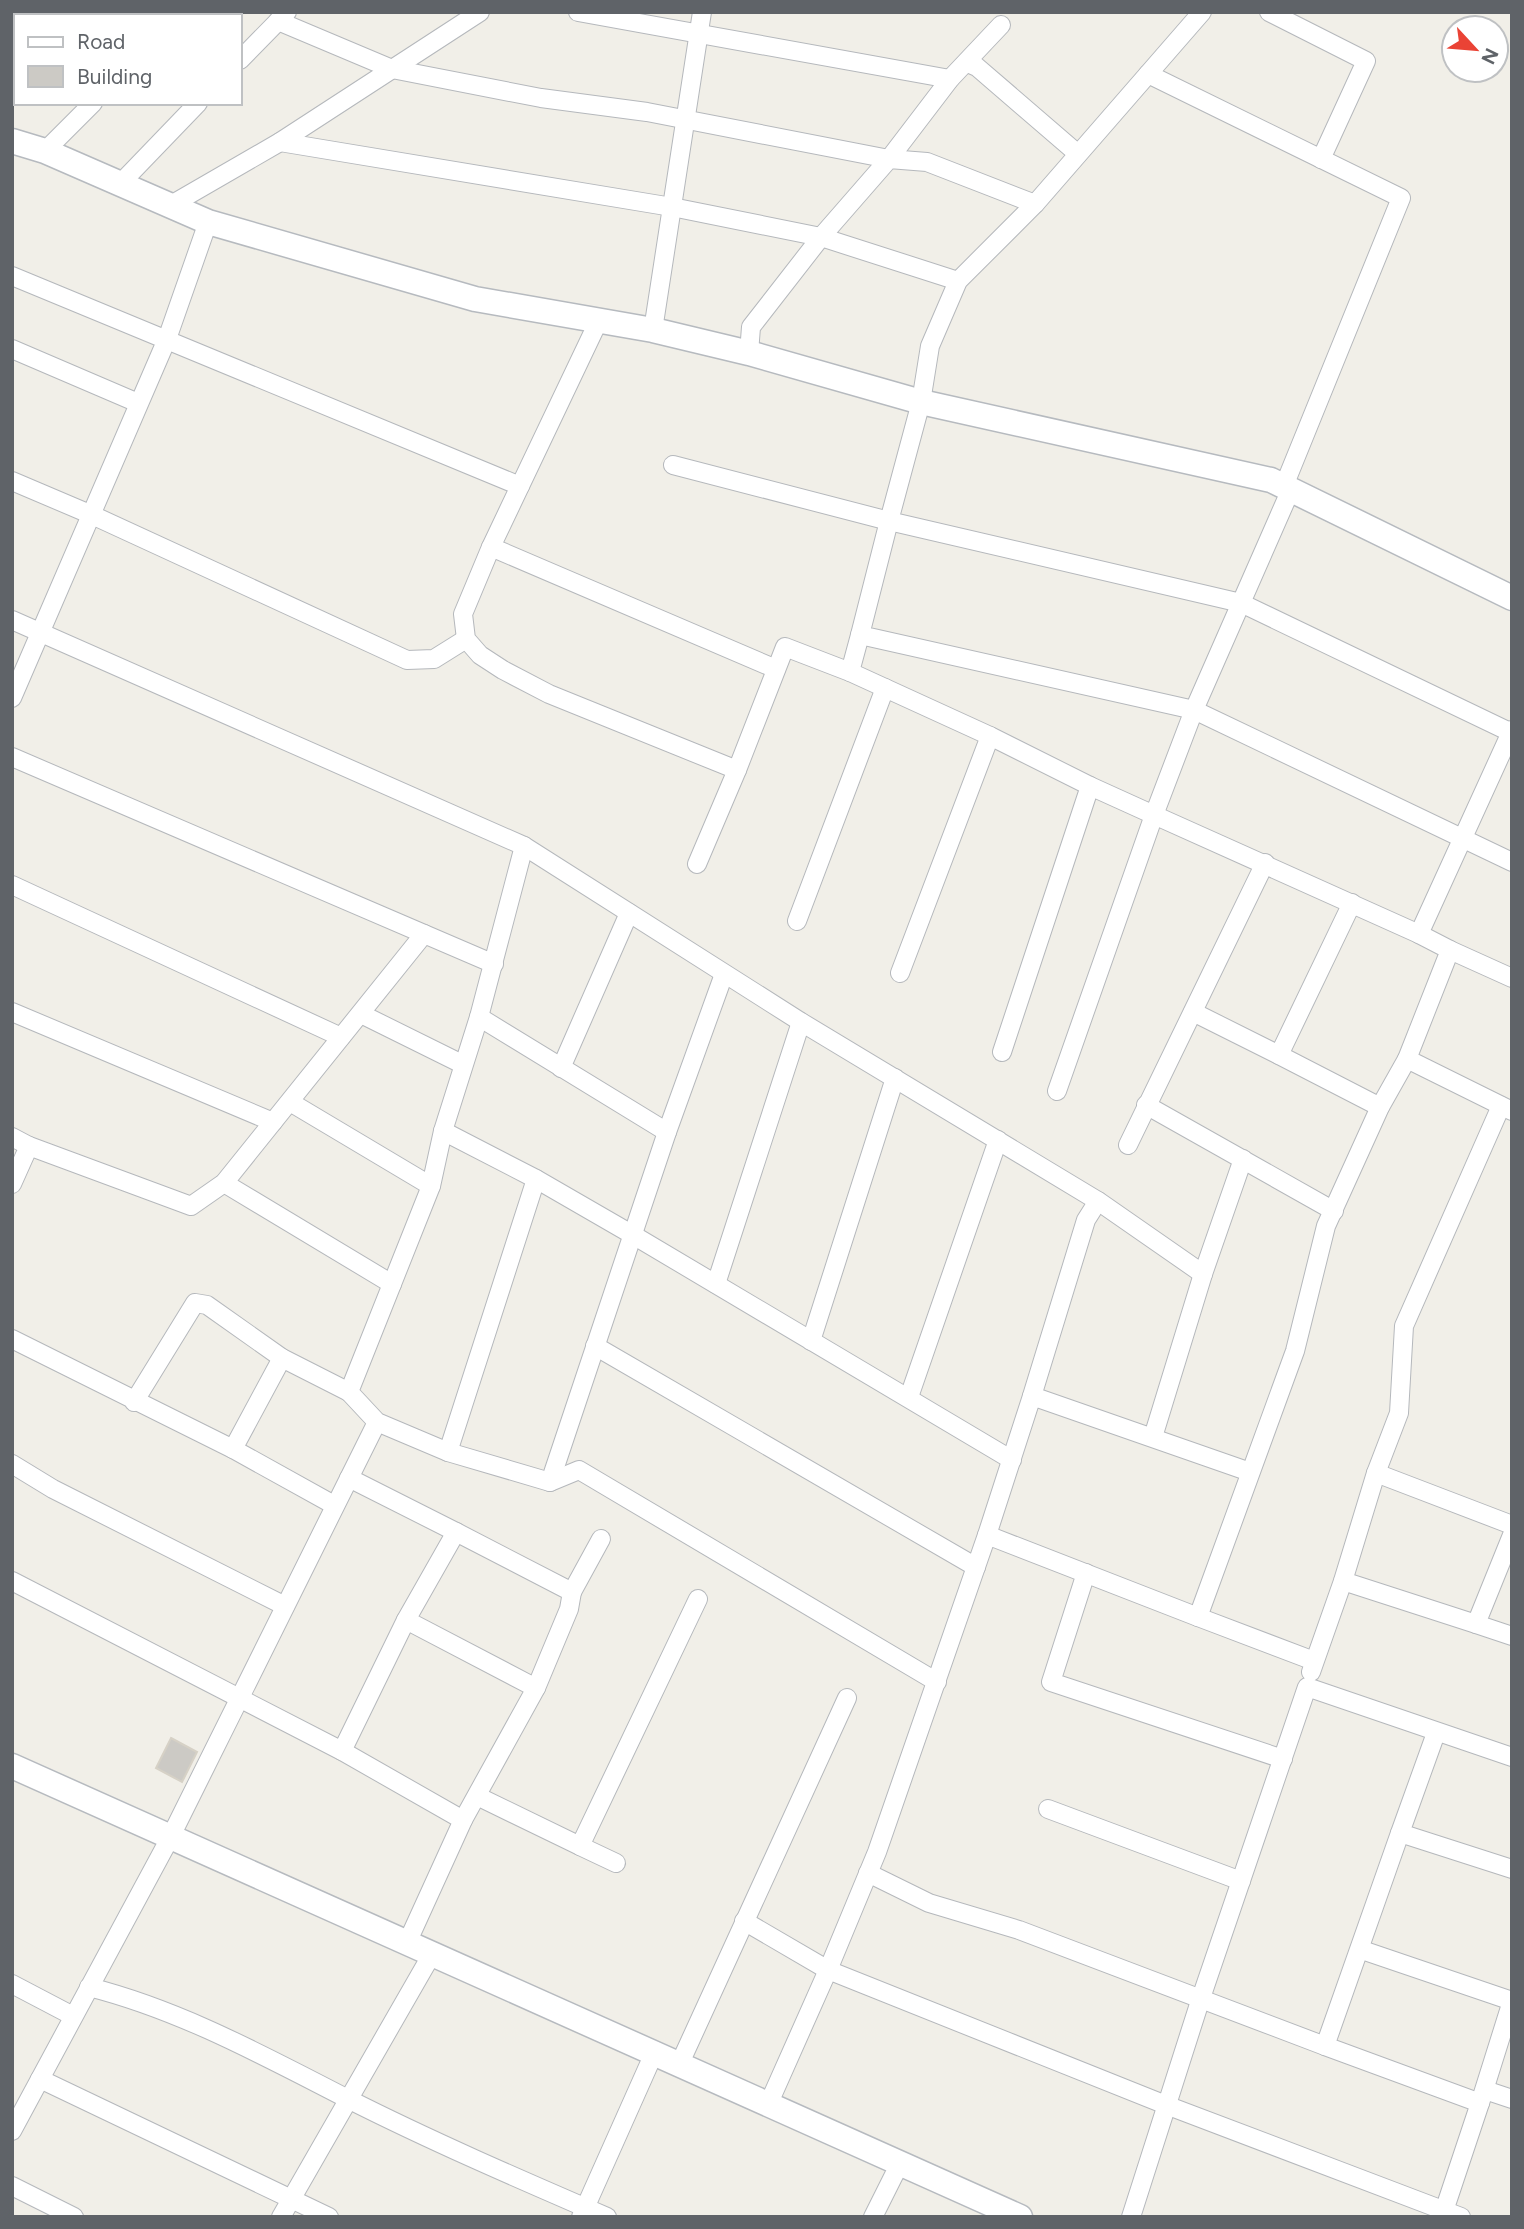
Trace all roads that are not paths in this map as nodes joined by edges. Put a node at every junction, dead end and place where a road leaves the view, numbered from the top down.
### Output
1 (480, 12) edge
2 (578, 12) edge
3 (702, 12) edge
4 (1202, 12) edge
5 (1269, 12) edge
6 (283, 16) edge
7 (1001, 25) dead end
8 (699, 34) junction
9 (242, 58) edge
10 (968, 63) junction
11 (392, 69) junction
12 (1148, 74) junction
13 (950, 79) junction
14 (91, 105) edge
15 (196, 105) edge
16 (685, 121) junction
17 (12, 141) edge
18 (281, 142) junction
19 (45, 151) junction
20 (1079, 154) junction
21 (889, 159) junction
22 (1321, 159) junction
23 (120, 184) junction
24 (1035, 204) junction
25 (171, 205) junction
26 (672, 207) junction
27 (208, 222) junction
28 (821, 237) junction
29 (12, 276) edge
30 (958, 281) junction
31 (599, 320) junction
32 (653, 330) junction
33 (167, 339) junction
34 (12, 349) edge
35 (749, 353) junction
36 (921, 402) junction
37 (138, 403) junction
38 (673, 465) dead end
39 (12, 481) edge
40 (520, 486) junction
41 (1287, 487) junction
42 (92, 515) junction
43 (889, 521) junction
44 (491, 547) junction
45 (1512, 598) edge
46 (1241, 603) junction
47 (12, 620) edge
48 (41, 632) junction
49 (860, 635) junction
50 (466, 639) junction
51 (776, 669) junction
52 (850, 672) junction
53 (885, 688) junction
54 (12, 698) edge
55 (1194, 710) junction
56 (1511, 732) edge
57 (990, 736) junction
58 (12, 757) edge
59 (737, 770) junction
60 (1090, 786) junction
61 (1154, 815) junction
62 (1461, 840) junction
63 (524, 846) junction
64 (1512, 862) edge
65 (1265, 863) junction
66 (697, 864) dead end
67 (12, 885) edge
68 (1352, 902) junction
69 (629, 913) junction
70 (797, 921) dead end
71 (424, 934) junction
72 (1419, 934) junction
73 (1450, 950) junction
74 (494, 964) junction
75 (724, 974) junction
76 (900, 974) dead end
77 (1512, 978) edge
78 (12, 1012) edge
79 (1193, 1013) junction
80 (361, 1014) junction
81 (480, 1017) junction
82 (801, 1022) junction
83 (341, 1037) junction
84 (1002, 1052) dead end
85 (1279, 1055) junction
86 (1407, 1059) junction
87 (462, 1064) junction
88 (561, 1068) junction
89 (895, 1078) junction
90 (1057, 1091) dead end
91 (290, 1102) junction
92 (1146, 1105) junction
93 (1380, 1107) junction
94 (1507, 1108) edge
95 (272, 1122) junction
96 (443, 1131) junction
97 (667, 1132) junction
98 (12, 1137) edge
99 (998, 1140) junction
100 (1128, 1145) dead end
101 (29, 1146) junction
102 (1243, 1159) junction
103 (536, 1179) junction
104 (224, 1183) junction
105 (12, 1184) edge
106 (431, 1186) junction
107 (1098, 1201) junction
108 (1334, 1211) junction
109 (633, 1235) junction
110 (1203, 1274) junction
111 (392, 1284) junction
112 (716, 1284) junction
113 (12, 1339) edge
114 (811, 1341) junction
115 (595, 1346) junction
116 (282, 1358) junction
117 (349, 1392) junction
118 (1032, 1396) junction
119 (909, 1397) junction
120 (134, 1402) junction
121 (377, 1422) junction
122 (1153, 1437) junction
123 (233, 1449) junction
124 (448, 1452) junction
125 (1012, 1460) junction
126 (12, 1464) edge
127 (1250, 1472) junction
128 (1376, 1473) junction
129 (349, 1478) junction
130 (550, 1482) junction
131 (334, 1505) junction
132 (1512, 1525) edge
133 (456, 1532) junction
134 (987, 1535) junction
135 (1512, 1535) edge
136 (601, 1539) dead end
137 (976, 1567) junction
138 (1087, 1573) junction
139 (12, 1581) edge
140 (1343, 1581) junction
141 (572, 1592) junction
142 (698, 1599) dead end
143 (285, 1606) junction
144 (1198, 1617) junction
145 (406, 1620) junction
146 (1476, 1624) junction
147 (1512, 1636) edge
148 (1314, 1661) junction
149 (937, 1682) junction
150 (1307, 1687) junction
151 (536, 1688) junction
152 (847, 1698) dead end
153 (241, 1699) junction
154 (1436, 1733) junction
155 (342, 1751) junction
156 (1512, 1758) edge
157 (1283, 1759) junction
158 (12, 1766) edge
159 (477, 1796) junction
160 (1048, 1809) dead end
161 (463, 1820) junction
162 (1400, 1833) junction
163 (172, 1836) junction
164 (580, 1846) junction
165 (616, 1863) dead end
166 (1512, 1869) edge
167 (869, 1873) junction
168 (1241, 1881) junction
169 (744, 1921) junction
170 (407, 1943) junction
171 (1362, 1950) junction
172 (432, 1954) junction
173 (828, 1970) junction
174 (12, 1984) edge
175 (89, 1987) junction
176 (1201, 1998) junction
177 (1512, 2001) edge
178 (73, 2016) junction
179 (1325, 2046) junction
180 (655, 2051) junction
181 (680, 2063) junction
182 (40, 2079) junction
183 (1483, 2097) junction
184 (348, 2099) junction
185 (1512, 2099) edge
186 (19, 2104) edge
187 (768, 2105) junction
188 (1166, 2105) junction
189 (12, 2131) edge
190 (900, 2163) junction
191 (12, 2186) edge
192 (290, 2200) junction
193 (583, 2212) edge
194 (1443, 2215) edge
195 (74, 2217) edge
196 (281, 2217) edge
197 (329, 2217) edge
198 (607, 2217) edge
199 (873, 2217) edge
200 (1020, 2217) edge
201 (1131, 2217) edge
202 (1461, 2217) edge

1 - 11 street
2 - 8 street
3 - 8 street
4 - 12 street
5 - 22 street
6 - 9 street
6 - 11 street
7 - 10 street
8 - 13 street
8 - 16 street
10 - 13 street
10 - 20 street
11 - 16 street
11 - 18 street
12 - 20 street
12 - 22 street
13 - 21 street
14 - 19 street
15 - 23 street
16 - 21 street
16 - 26 street
17 - 19 street
18 - 25 street
18 - 26 street
19 - 23 street
20 - 24 street
21 - 24 street
21 - 28 street
22 - 41 street
23 - 25 street
24 - 30 street
25 - 27 street
26 - 28 street
26 - 32 street
27 - 31 street
27 - 33 street
28 - 30 street
28 - 35 street
29 - 33 street
30 - 36 street
31 - 32 street
31 - 40 street
32 - 35 street
33 - 37 street
33 - 40 street
34 - 37 street
35 - 36 street
36 - 41 street
36 - 43 street
37 - 42 street
38 - 43 street
39 - 42 street
40 - 44 street
41 - 45 street
41 - 46 street
42 - 48 street
42 - 50 street
43 - 46 street
43 - 49 street
44 - 50 street
44 - 51 street
46 - 55 street
46 - 56 street
47 - 48 street
48 - 54 street
48 - 63 street
49 - 52 street
49 - 55 street
50 - 59 street
51 - 52 street
51 - 59 street
52 - 53 street
53 - 57 street
53 - 70 street
55 - 61 street
55 - 62 street
56 - 62 street
57 - 60 street
57 - 76 street
58 - 71 street
59 - 66 street
60 - 61 street
60 - 84 street
61 - 65 street
61 - 90 street
62 - 64 street
62 - 72 street
63 - 69 street
63 - 74 street
65 - 68 street
65 - 79 street
67 - 83 street
68 - 72 street
68 - 85 street
69 - 75 street
69 - 88 street
71 - 74 street
71 - 80 street
72 - 73 street
73 - 77 street
73 - 86 street
74 - 81 street
75 - 82 street
75 - 97 street
78 - 95 street
79 - 85 street
79 - 92 street
80 - 83 street
80 - 87 street
81 - 87 street
81 - 88 street
82 - 89 street
82 - 112 street
83 - 91 street
85 - 93 street
86 - 93 street
86 - 94 street
87 - 96 street
88 - 97 street
89 - 99 street
89 - 114 street
91 - 95 street
91 - 106 street
92 - 100 street
92 - 102 street
93 - 108 street
94 - 128 street
95 - 104 street
96 - 103 street
96 - 106 street
97 - 109 street
98 - 101 street
99 - 107 street
99 - 119 street
101 - 104 street
101 - 105 street
102 - 108 street
102 - 110 street
103 - 109 street
103 - 124 street
104 - 111 street
106 - 111 street
107 - 110 street
107 - 118 street
108 - 127 street
109 - 112 street
109 - 115 street
110 - 122 street
111 - 117 street
112 - 114 street
113 - 120 street
114 - 119 street
115 - 130 street
115 - 137 street
116 - 117 street
116 - 120 street
116 - 123 street
117 - 121 street
118 - 122 street
118 - 125 street
119 - 125 street
120 - 123 street
121 - 124 street
121 - 129 street
122 - 127 street
123 - 131 street
124 - 130 street
125 - 134 street
126 - 143 street
127 - 144 street
128 - 132 street
128 - 140 street
129 - 131 street
129 - 133 street
130 - 149 street
131 - 143 street
133 - 141 street
133 - 145 street
134 - 137 street
134 - 138 street
135 - 146 street
136 - 141 street
137 - 149 street
138 - 144 street
138 - 157 street
139 - 153 street
140 - 146 street
140 - 148 street
141 - 151 street
142 - 164 street
143 - 153 street
144 - 148 street
145 - 151 street
145 - 155 street
146 - 147 street
148 - 150 street
149 - 167 street
150 - 154 street
150 - 157 street
151 - 159 street
152 - 169 street
153 - 155 street
153 - 163 street
154 - 156 street
154 - 162 street
155 - 161 street
157 - 168 street
158 - 163 street
159 - 161 street
159 - 164 street
160 - 168 street
161 - 170 street
162 - 166 street
162 - 171 street
163 - 170 street
163 - 175 street
164 - 165 street
167 - 173 street
167 - 176 street
168 - 176 street
169 - 173 street
169 - 181 street
170 - 172 street
171 - 177 street
171 - 179 street
172 - 180 street
172 - 184 street
173 - 187 street
173 - 188 street
174 - 178 street
175 - 178 street
175 - 184 street
176 - 179 street
176 - 188 street
177 - 183 street
178 - 182 street
179 - 183 street
180 - 181 street
180 - 193 street
181 - 187 street
182 - 186 street
182 - 192 street
183 - 185 street
183 - 194 street
184 - 192 street
184 - 193 street
186 - 189 street
187 - 190 street
188 - 194 street
188 - 201 street
190 - 199 street
190 - 200 street
191 - 195 street
192 - 196 street
192 - 197 street
193 - 198 street
194 - 202 street

